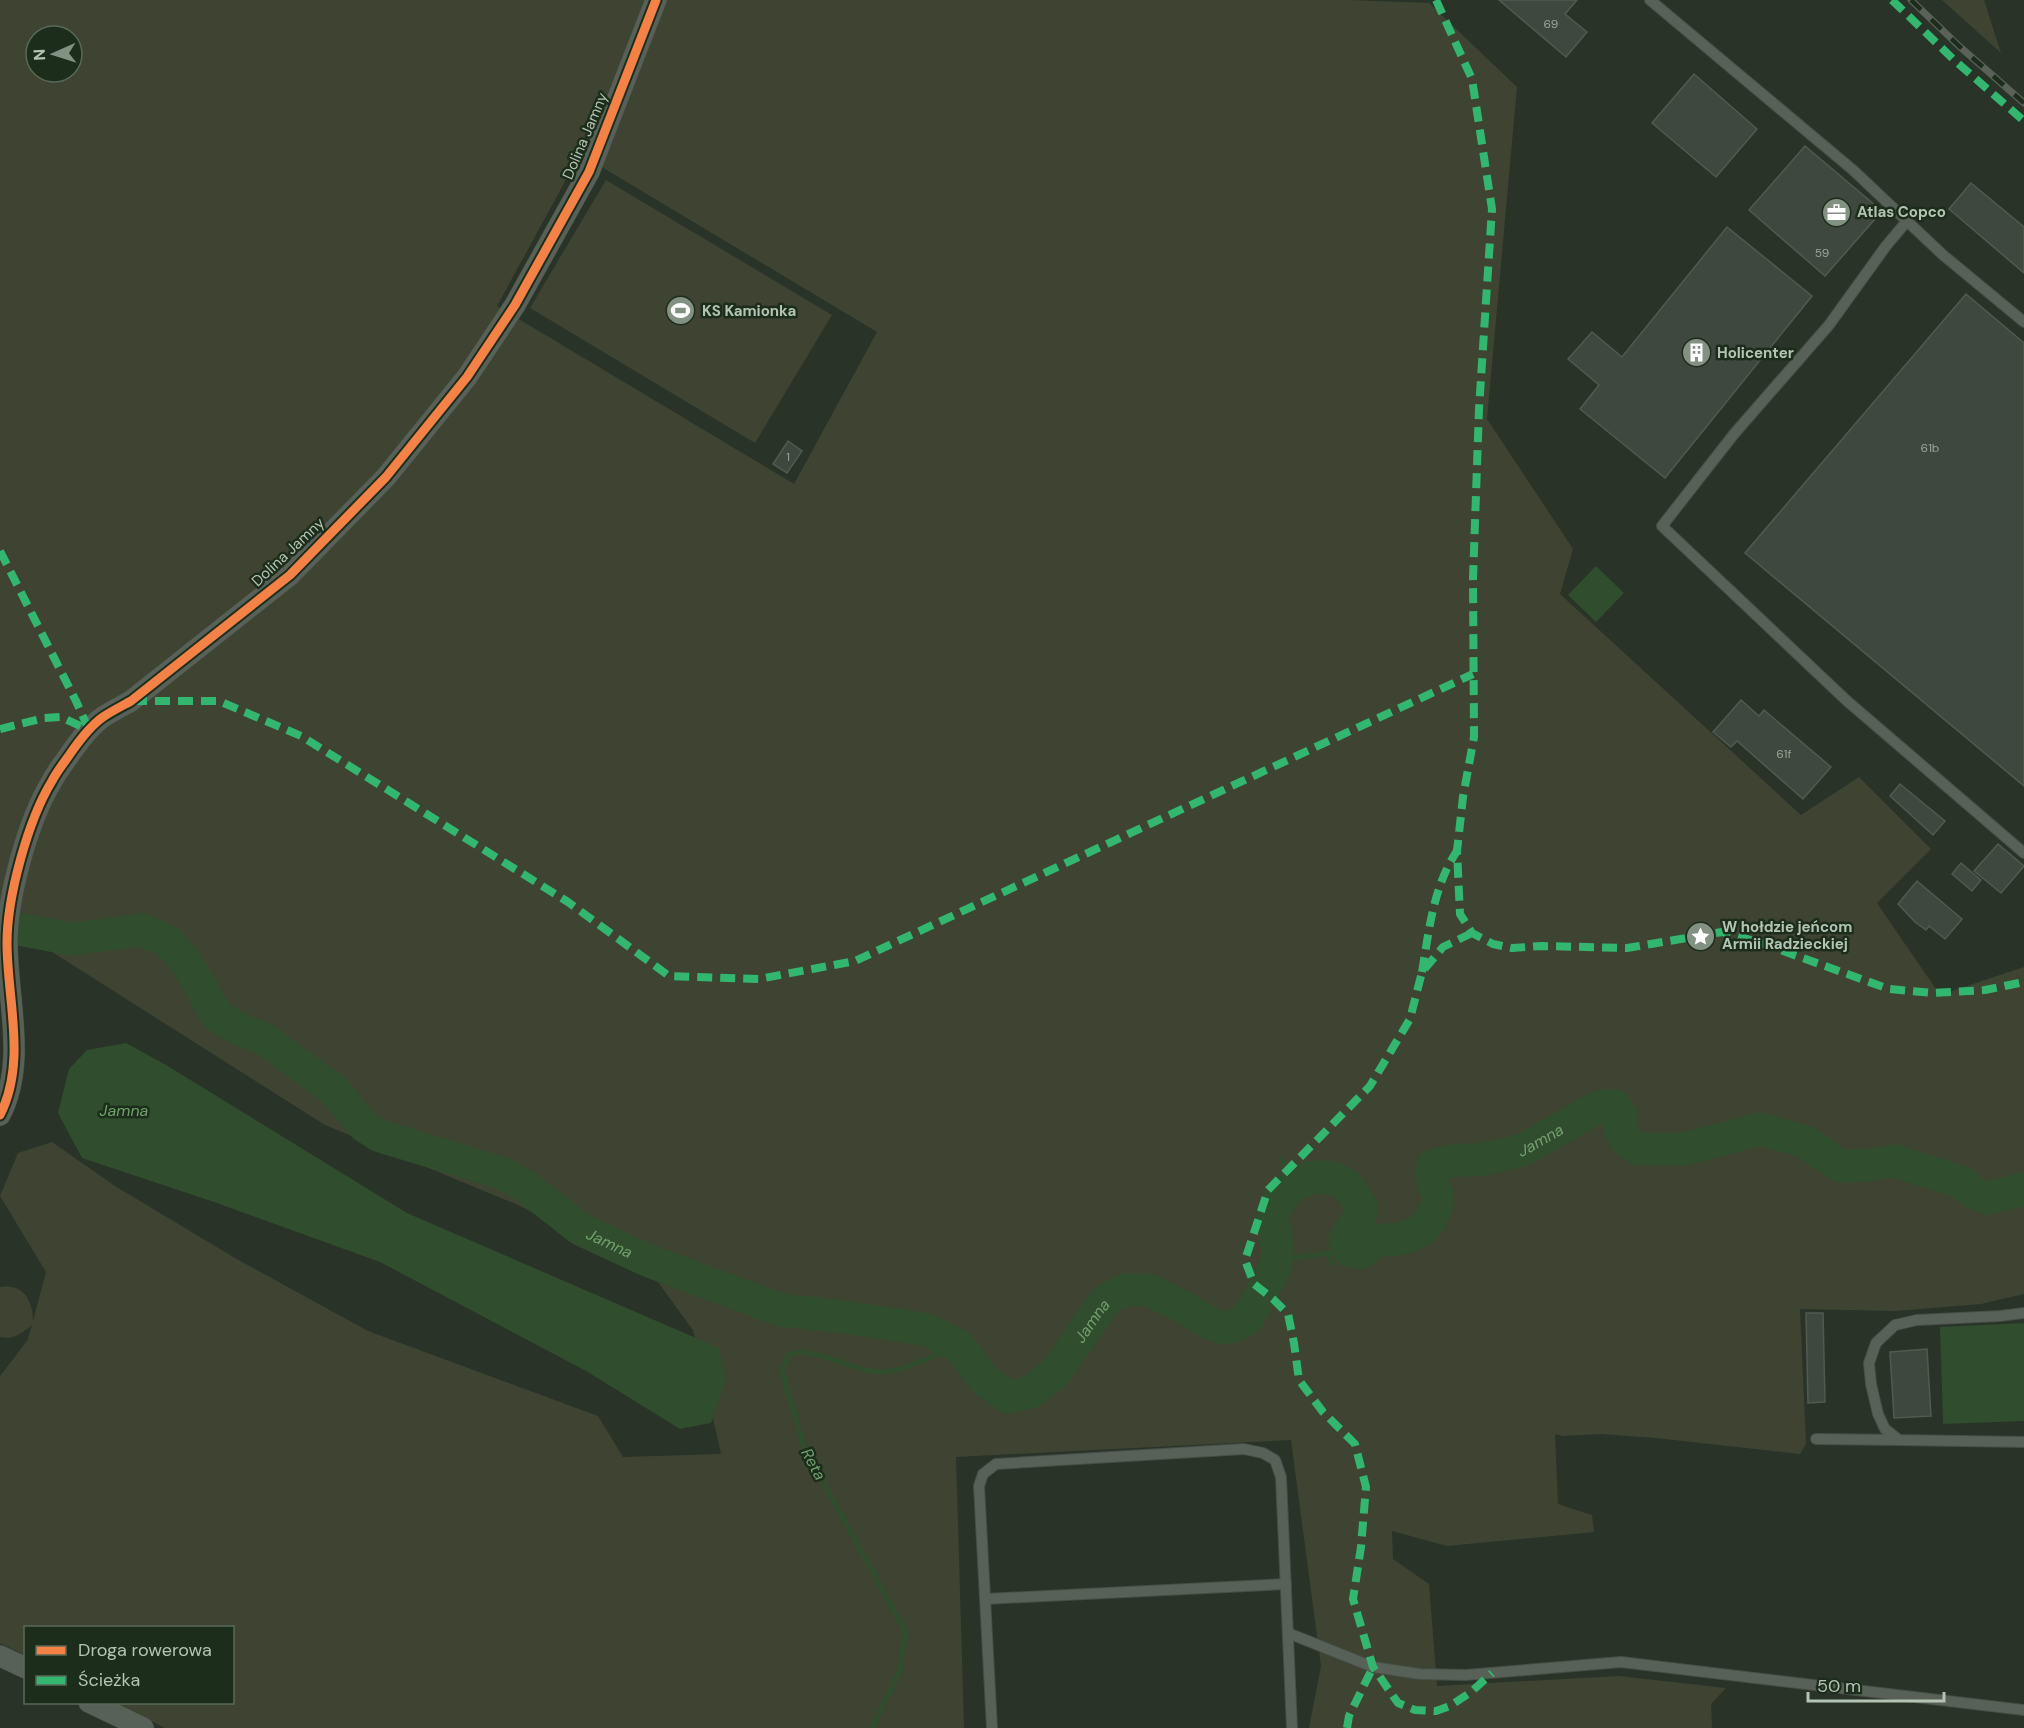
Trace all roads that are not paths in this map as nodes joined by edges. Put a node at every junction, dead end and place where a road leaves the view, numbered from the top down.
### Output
1 (656, 0) edge
2 (1650, 0) edge
3 (1907, 221) junction
4 (2024, 322) edge
5 (2024, 853) edge
6 (0, 1115) edge
7 (2024, 1313) edge
8 (1816, 1439) dead end
9 (1899, 1440) junction
10 (2024, 1442) edge
11 (1286, 1584) junction
12 (985, 1599) junction
13 (1288, 1633) junction
14 (0, 1656) edge
15 (24, 1667) edge
16 (93, 1704) edge
17 (2024, 1710) edge
18 (143, 1728) edge
19 (992, 1728) edge
20 (1292, 1728) edge

1 - 6 street, Dolina Jamny
2 - 3 lane
3 - 4 lane
3 - 5 lane
7 - 9 lane
8 - 9 lane
9 - 10 lane
11 - 12 lane
11 - 12 lane
11 - 13 lane
12 - 19 lane
13 - 17 lane
13 - 20 lane
14 - 15 street
16 - 18 street

